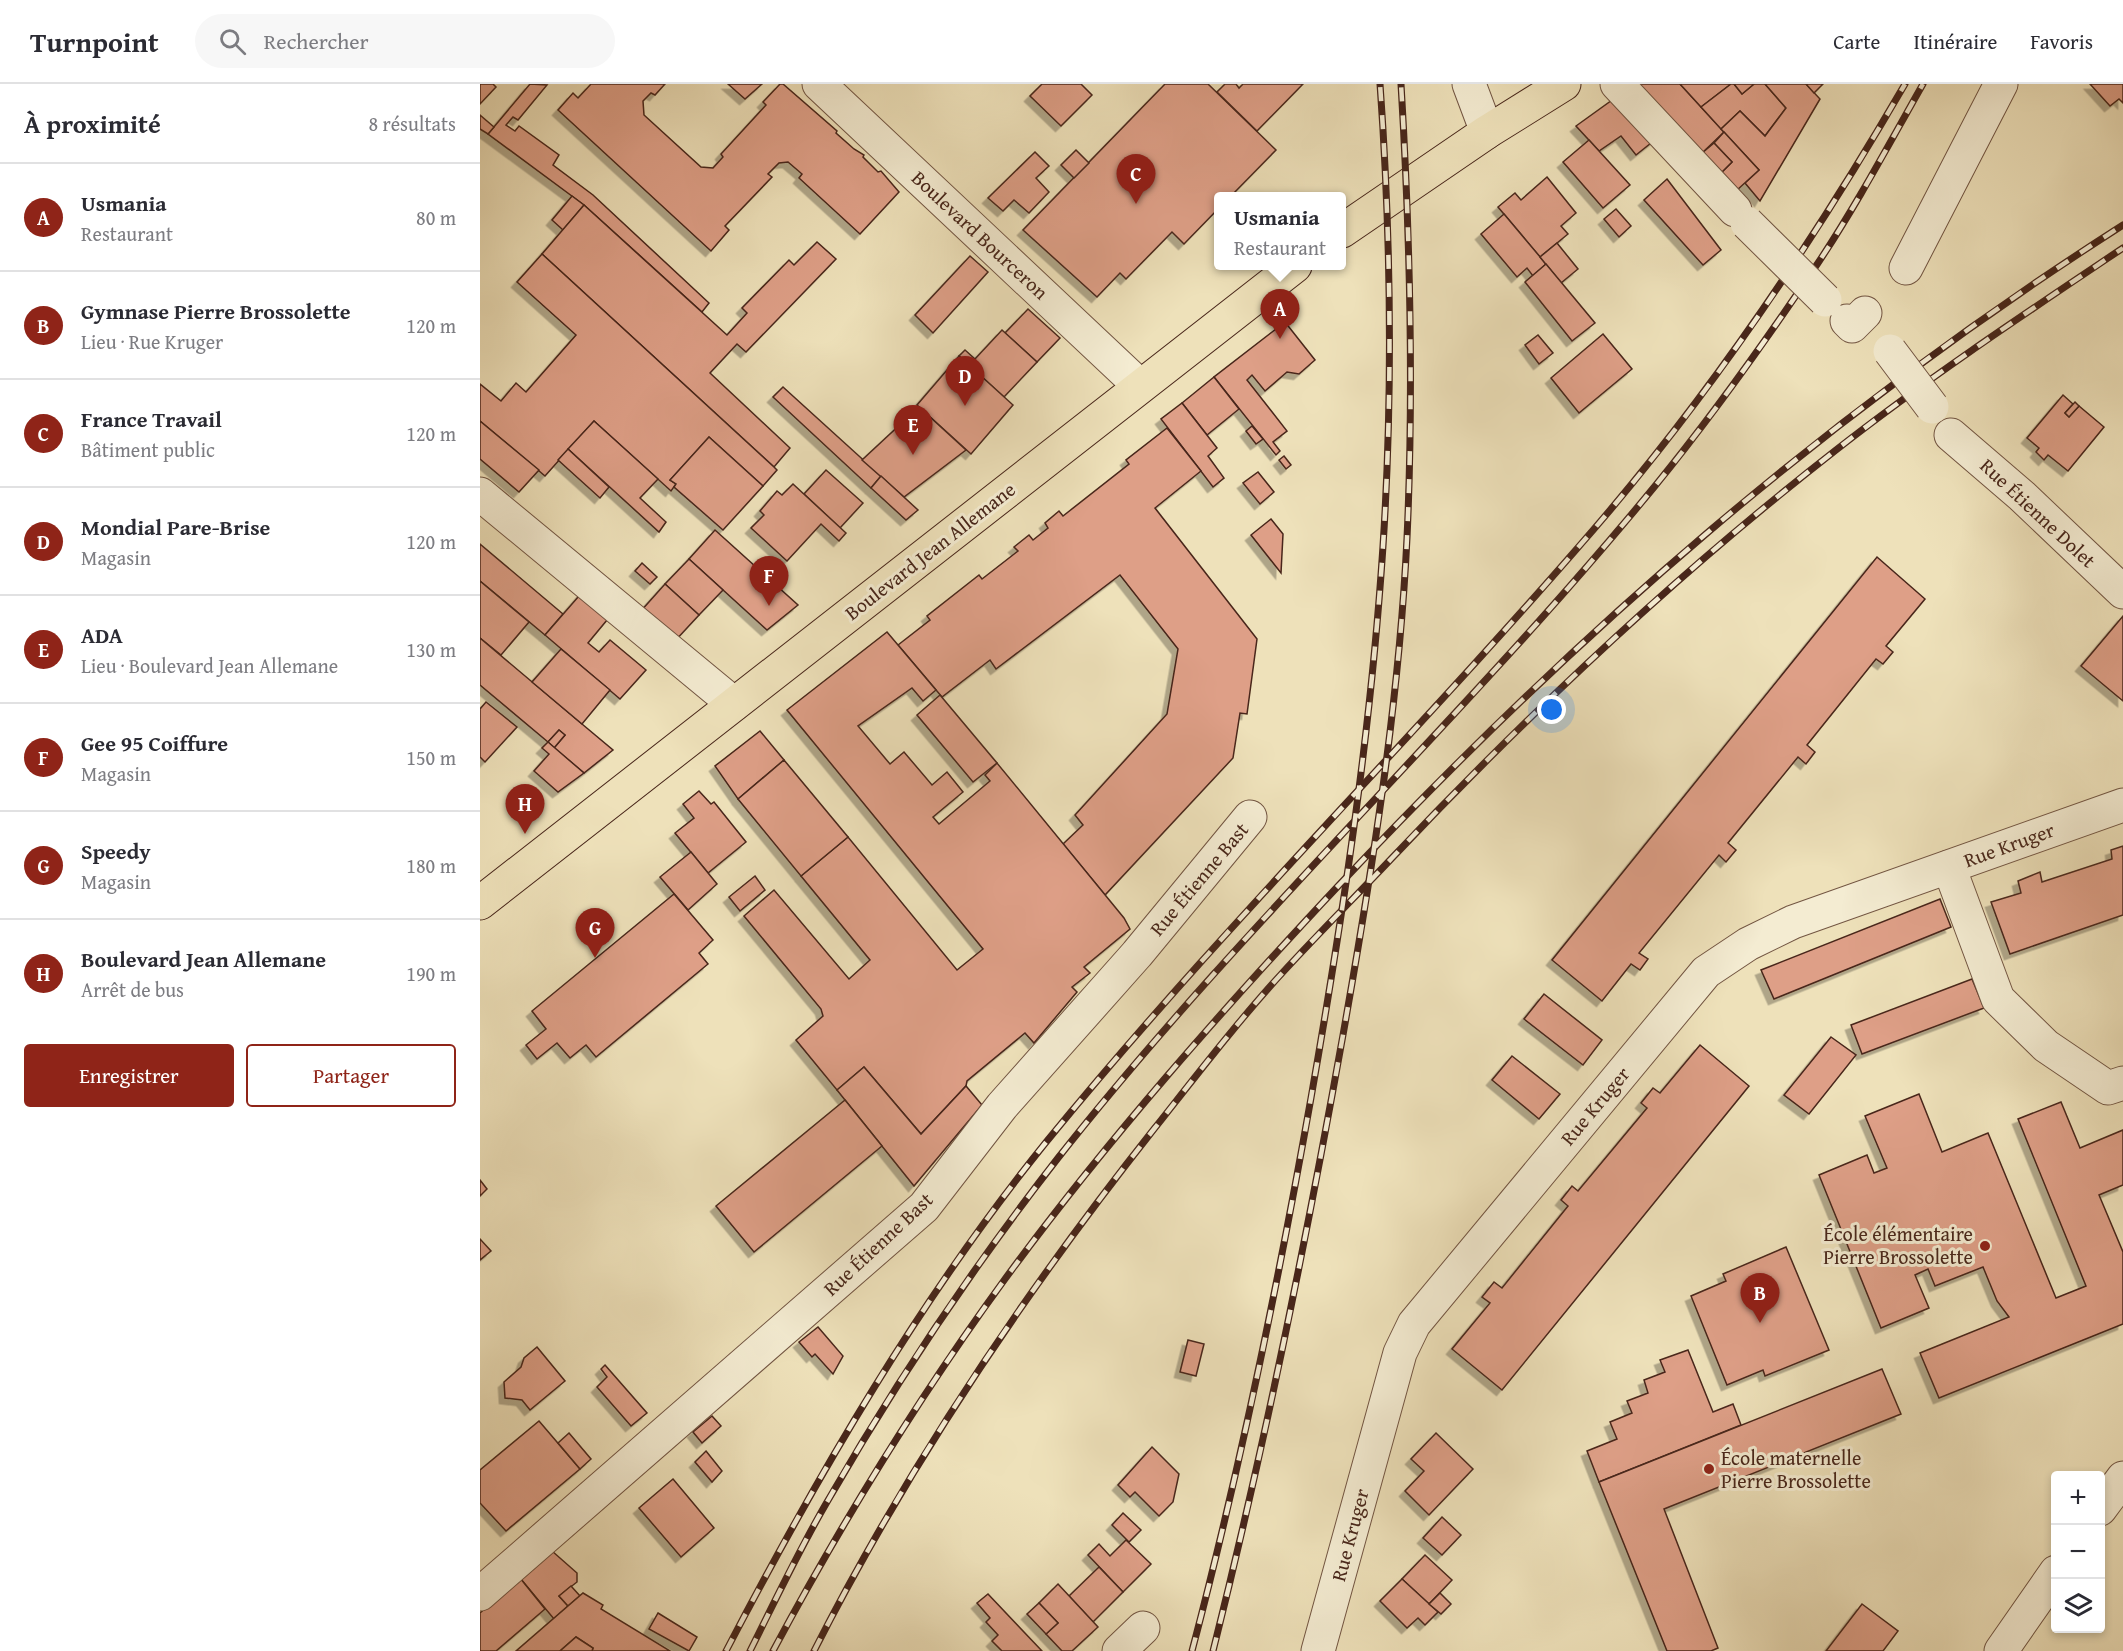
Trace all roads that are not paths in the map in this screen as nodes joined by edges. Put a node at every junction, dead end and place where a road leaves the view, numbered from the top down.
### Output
1 (819, 84) edge
2 (1469, 84) edge
3 (1564, 84) edge
4 (1617, 84) edge
5 (2001, 84) edge
6 (1487, 132) junction
7 (1346, 228) edge
8 (1906, 268) dead end
9 (1290, 270) edge
10 (1846, 311) dead end
11 (1890, 351) dead end
12 (1140, 386) junction
13 (1932, 407) dead end
14 (1951, 435) dead end
15 (480, 494) edge
16 (2022, 496) junction
17 (2123, 574) edge
18 (2123, 592) edge
19 (734, 704) junction
20 (2123, 805) edge
21 (1250, 817) dead end
22 (1949, 867) junction
23 (480, 903) edge
24 (2123, 1083) edge
25 (2123, 1478) edge
26 (2105, 1502) edge
27 (2051, 1578) edge
28 (480, 1594) edge
29 (1143, 1628) dead end
30 (1119, 1651) edge
31 (1318, 1651) edge
32 (2001, 1651) edge

1 - 12 street, Boulevard Bourceron
2 - 6 street
3 - 6 main road
4 - 10 street, bridge
5 - 8 street
6 - 7 main road
9 - 12 main road, Boulevard Jean Allemane
11 - 13 street, bridge
12 - 19 main road, Boulevard Jean Allemane
14 - 16 street, Rue Étienne Dolet
15 - 19 street
16 - 17 street
16 - 18 street, Rue Étienne Dolet
19 - 23 main road, Boulevard Jean Allemane
20 - 22 street, Rue Kruger
21 - 28 street, Rue Étienne Bast
22 - 24 street
22 - 31 street, Rue Kruger
25 - 26 street
27 - 32 street
29 - 30 street

